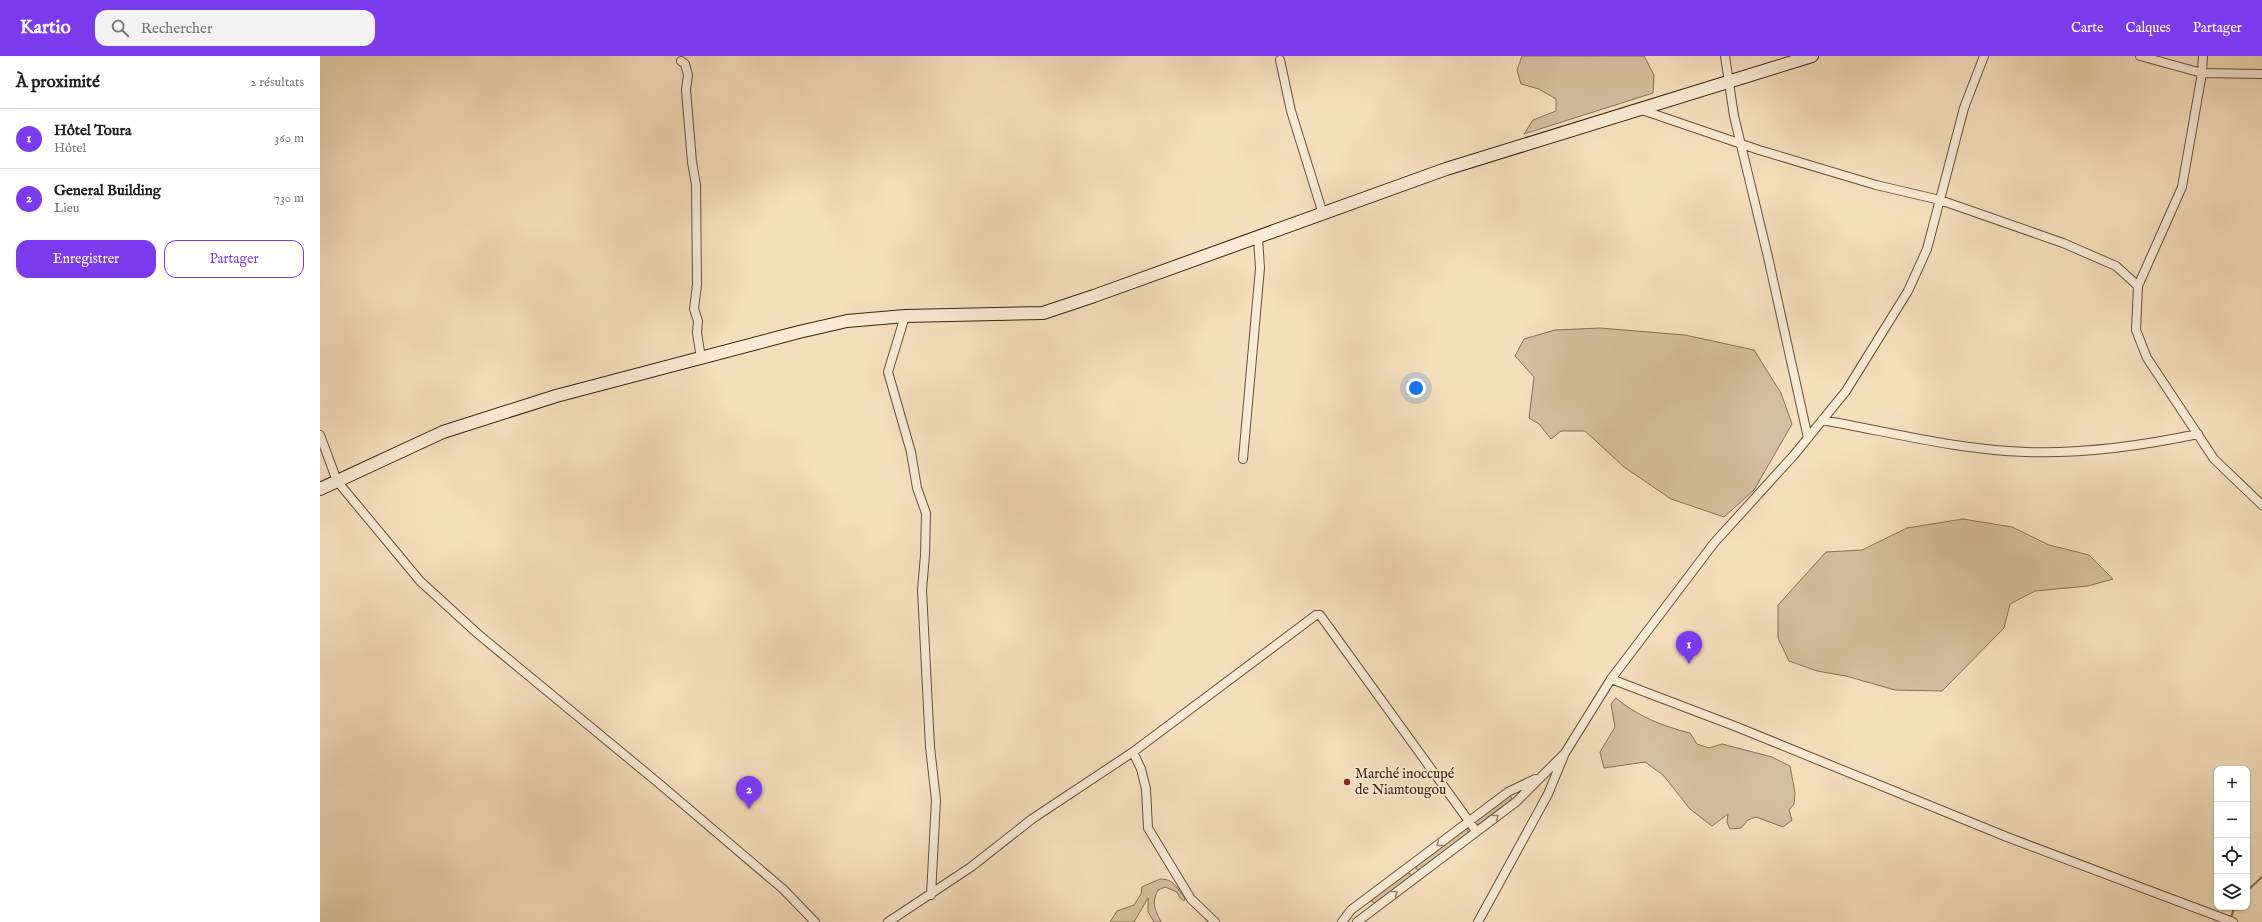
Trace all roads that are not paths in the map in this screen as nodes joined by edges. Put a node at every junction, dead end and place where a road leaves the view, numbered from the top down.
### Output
1 (1725, 56) edge
2 (1812, 56) edge
3 (1984, 56) edge
4 (2140, 56) edge
5 (2203, 56) edge
6 (1280, 60) dead end
7 (681, 61) dead end
8 (2202, 73) junction
9 (2262, 74) edge
10 (1729, 80) junction
11 (1642, 110) junction
12 (1742, 144) junction
13 (1940, 200) junction
14 (1323, 214) junction
15 (1258, 238) junction
16 (2138, 286) junction
17 (905, 316) junction
18 (701, 358) junction
19 (1822, 420) junction
20 (2198, 434) junction
21 (320, 435) edge
22 (1808, 438) junction
23 (1243, 459) dead end
24 (337, 481) junction
25 (320, 489) edge
26 (2262, 505) edge
27 (1611, 679) junction
28 (1133, 752) junction
29 (1565, 753) junction
30 (1539, 777) junction
31 (1468, 822) junction
32 (1476, 831) junction
33 (1409, 866) junction
34 (1417, 876) junction
35 (931, 894) junction
36 (1366, 898) junction
37 (1373, 910) junction
38 (815, 922) edge
39 (888, 922) edge
40 (1215, 922) edge
41 (1342, 922) edge
42 (1357, 922) edge
43 (1478, 922) edge
44 (2233, 922) edge

1 - 10 street
2 - 10 main road
3 - 13 street
4 - 8 street
5 - 8 street
6 - 14 street
7 - 18 street
8 - 9 street
8 - 16 street
10 - 11 main road
10 - 12 street
11 - 12 street
11 - 14 main road
12 - 13 street
12 - 22 street
13 - 16 street
13 - 19 street
14 - 15 main road
15 - 17 main road
15 - 23 street
16 - 20 street
17 - 18 main road
17 - 35 street
18 - 24 main road
19 - 20 street
19 - 22 street
20 - 26 street
21 - 24 street
22 - 27 street
24 - 25 main road
24 - 38 street
27 - 29 street
27 - 44 street
28 - 31 street
28 - 35 street
28 - 40 street
29 - 30 street
29 - 43 street
30 - 31 street
32 -> 30 street
31 - 32 street
31 -> 33 street
32 - 34 street
33 - 34 street
33 - 36 street
37 -> 34 street
35 - 39 street
36 - 37 street
36 - 41 street
37 - 42 street

